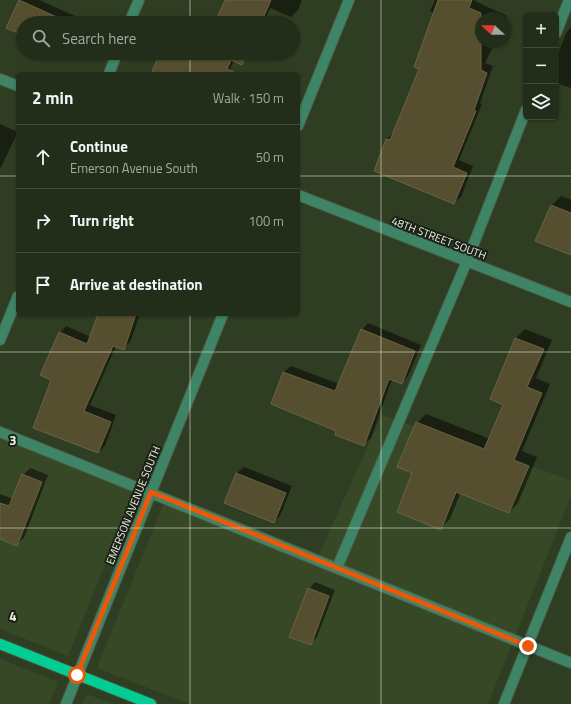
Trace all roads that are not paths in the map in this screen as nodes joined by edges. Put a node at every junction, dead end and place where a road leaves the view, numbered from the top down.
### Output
1 (139, 0) edge
2 (349, 0) edge
3 (569, 0) edge
4 (132, 16) edge
5 (559, 26) edge
6 (114, 60) edge
7 (110, 72) edge
8 (0, 79) edge
9 (16, 85) edge
10 (523, 118) edge
11 (300, 121) edge
12 (300, 196) edge
13 (466, 261) junction
14 (16, 301) edge
15 (571, 302) edge
16 (221, 316) edge
17 (0, 340) edge
18 (0, 432) edge
19 (151, 492) junction
20 (571, 537) edge
21 (337, 568) junction
22 (0, 644) edge
23 (528, 646) junction
24 (571, 663) edge
25 (77, 675) junction
26 (66, 704) edge
27 (151, 704) edge
28 (504, 704) edge

1 - 4 street
2 - 11 street
3 - 5 street
6 - 7 street
8 - 9 street
10 - 13 street
12 - 13 street, 48TH STREET SOUTH
13 - 15 street, 48TH STREET SOUTH
13 - 21 street
14 - 17 street
16 - 19 street, EMERSON AVENUE SOUTH
18 - 19 street
19 - 21 street
19 - 25 street, EMERSON AVENUE SOUTH
20 - 23 street
21 - 23 street
22 - 25 main road
23 - 24 street
23 - 28 street
25 - 26 street, EMERSON AVENUE SOUTH
25 - 27 main road

